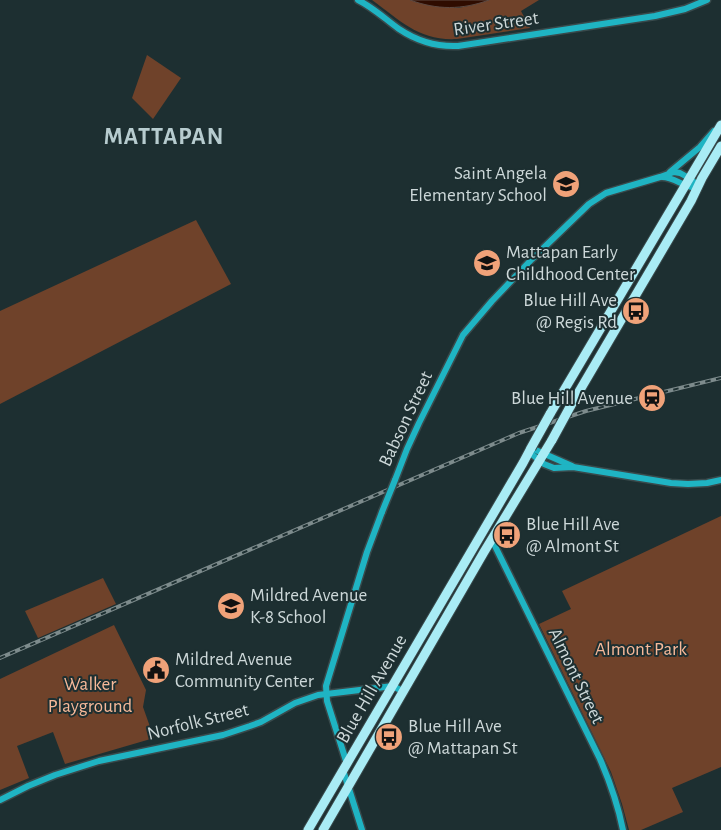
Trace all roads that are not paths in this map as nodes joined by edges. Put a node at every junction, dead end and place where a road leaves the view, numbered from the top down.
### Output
1 (358, 0) edge
2 (707, 0) edge
3 (721, 124) edge
4 (721, 146) edge
5 (705, 151) junction
6 (715, 156) junction
7 (670, 172) junction
8 (660, 177) junction
9 (687, 182) junction
10 (698, 188) junction
11 (530, 450) junction
12 (541, 457) junction
13 (721, 480) edge
14 (492, 540) junction
15 (393, 686) junction
16 (404, 692) junction
17 (326, 693) junction
18 (345, 767) junction
19 (348, 787) junction
20 (0, 800) edge
21 (308, 830) edge
22 (322, 830) edge
23 (362, 830) edge
24 (623, 830) edge

1 - 2 main road, River Street
3 - 5 highway, Blue Hill Avenue
3 - 7 main road, Blue Hill Avenue
4 - 6 highway, Blue Hill Avenue
5 - 6 highway
5 - 9 highway, Blue Hill Avenue
6 - 10 highway, Blue Hill Avenue
7 - 8 main road, Babson Street
7 - 9 main road
8 - 9 main road
8 - 17 main road, Babson Street, bridge
9 - 10 main road
9 - 11 highway, Blue Hill Avenue, bridge
10 - 12 highway, Blue Hill Avenue, bridge
11 - 12 main road
11 - 15 highway, Blue Hill Avenue
12 - 13 main road
12 - 14 highway, Blue Hill Avenue
14 - 16 highway, Blue Hill Avenue
14 - 24 main road, Almont Street
15 - 16 main road
15 - 17 main road, Norfolk Street
15 - 18 highway, Blue Hill Avenue
16 - 19 highway, Blue Hill Avenue
17 - 18 main road, Babson Street
17 - 20 main road, Norfolk Street
18 - 19 main road, Babson Street
18 - 21 highway, Blue Hill Avenue
19 - 22 highway, Blue Hill Avenue
19 - 23 main road, Babson Street

